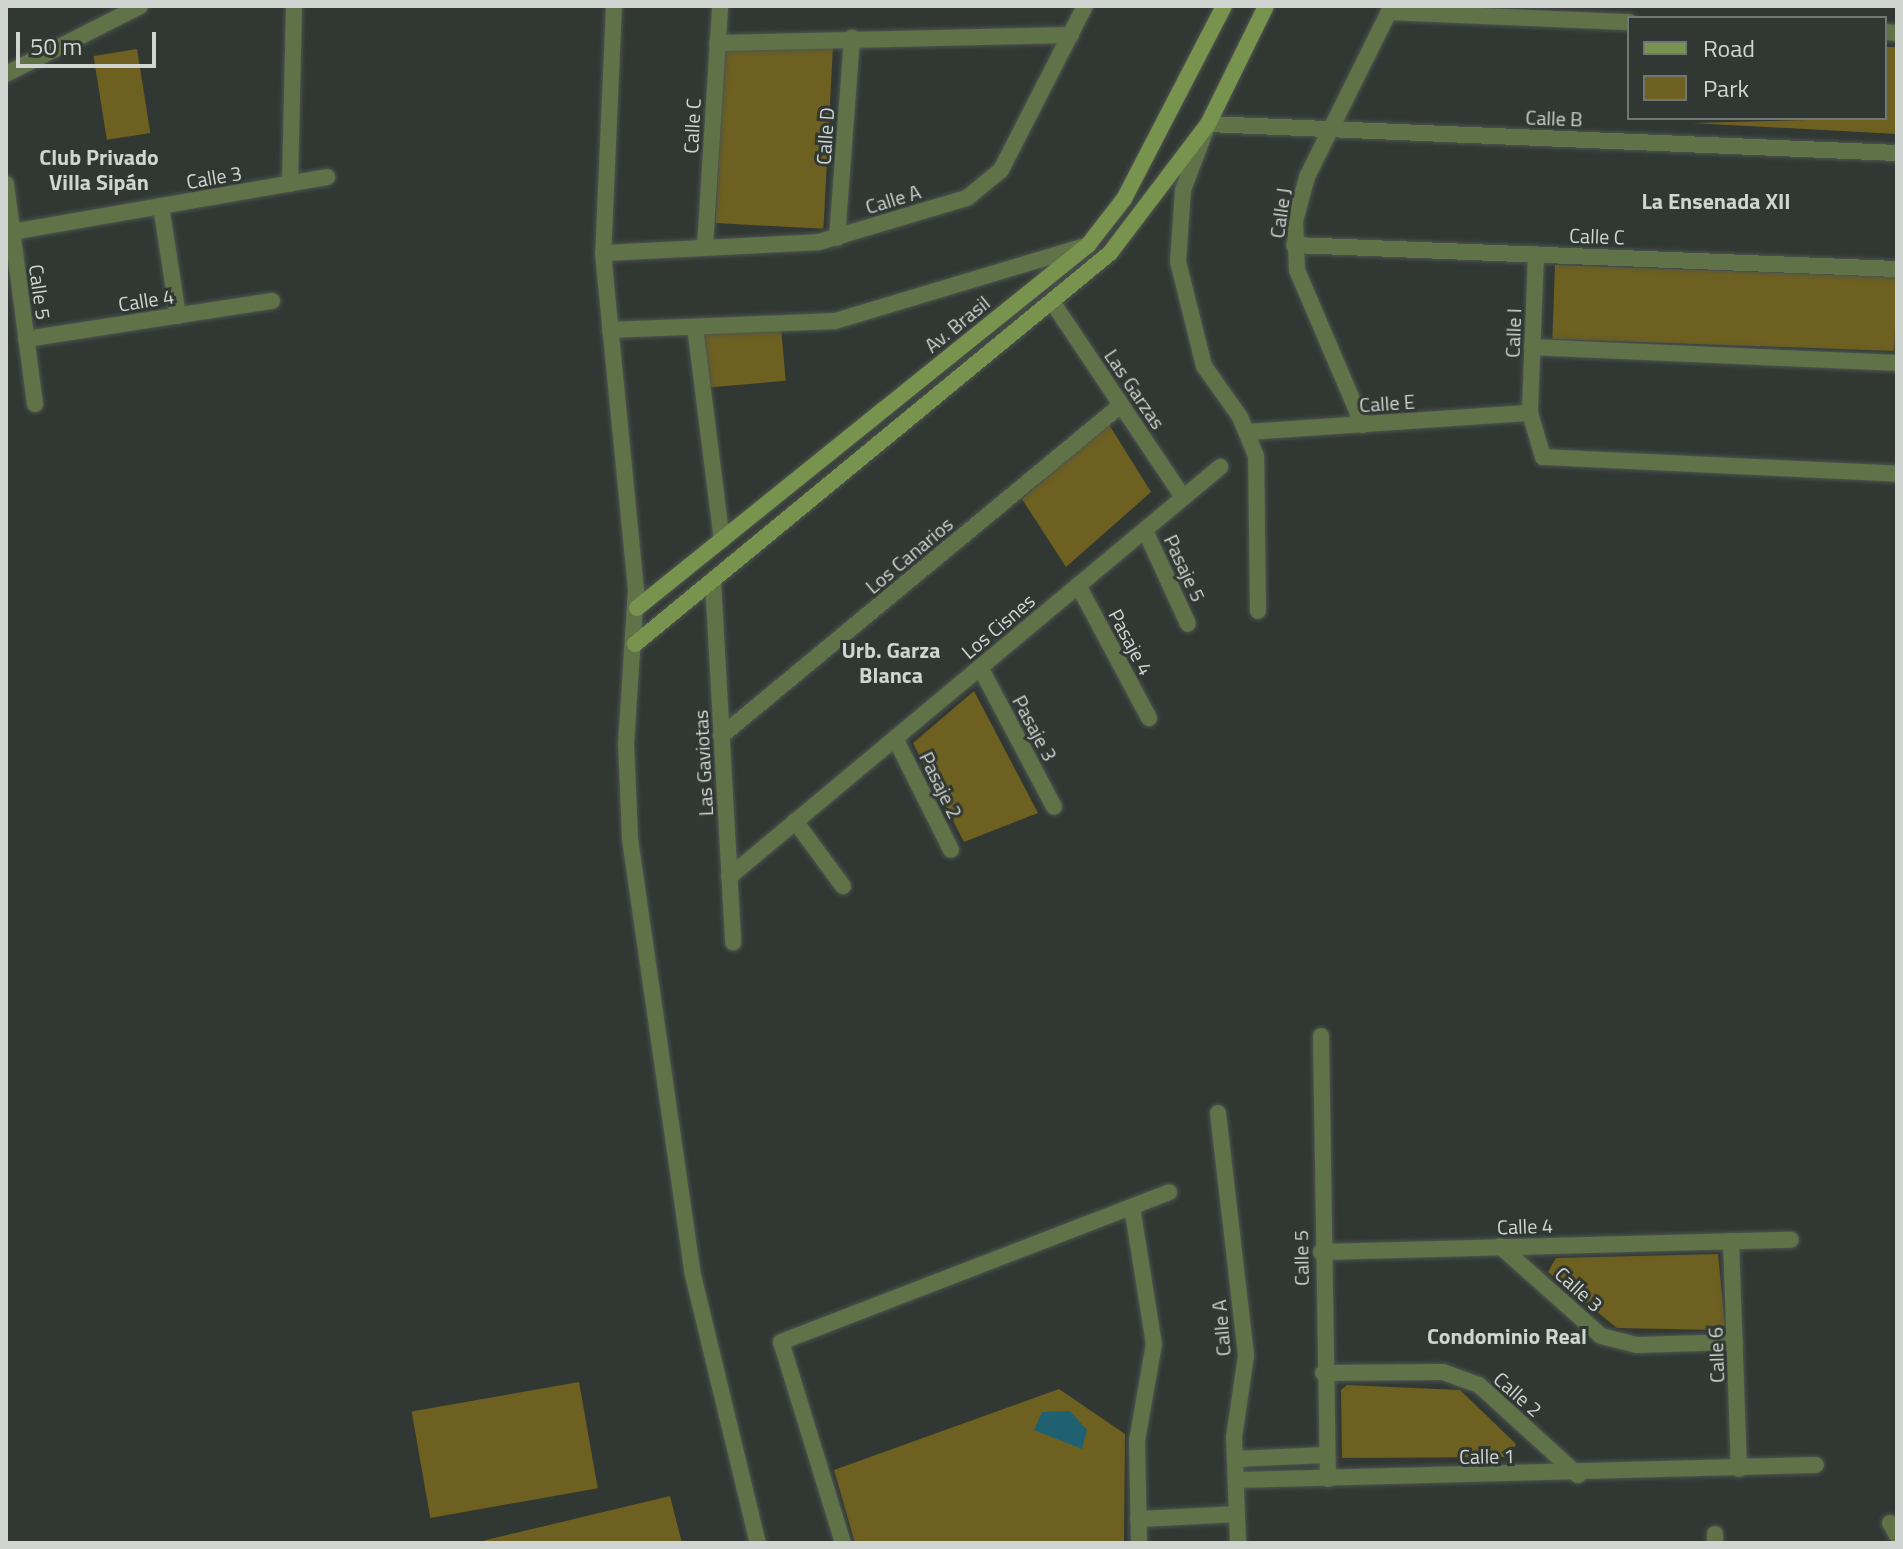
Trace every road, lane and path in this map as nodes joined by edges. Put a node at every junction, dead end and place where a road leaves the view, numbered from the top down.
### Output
1 (294, 6) edge
2 (614, 6) edge
3 (720, 6) edge
4 (1085, 6) edge
5 (1224, 6) edge
6 (1266, 6) edge
7 (135, 7) edge
8 (1391, 9) edge
9 (1627, 22) edge
10 (1071, 35) junction
11 (852, 38) junction
12 (717, 43) junction
13 (6, 74) edge
14 (1208, 124) junction
15 (1331, 129) junction
16 (1897, 153) edge
17 (327, 177) dead end
18 (6, 184) edge
19 (290, 184) junction
20 (161, 206) junction
21 (12, 232) junction
22 (837, 238) junction
23 (1088, 245) junction
24 (1294, 245) junction
25 (705, 247) junction
26 (603, 253) junction
27 (1536, 254) junction
28 (1897, 269) edge
29 (272, 301) dead end
30 (1053, 303) junction
31 (178, 316) junction
32 (695, 327) junction
33 (610, 330) junction
34 (26, 339) junction
35 (1532, 347) junction
36 (1897, 363) edge
37 (35, 404) dead end
38 (1121, 405) junction
39 (1530, 413) junction
40 (1363, 425) junction
41 (1248, 432) junction
42 (1220, 467) dead end
43 (1897, 474) edge
44 (1183, 497) junction
45 (1145, 530) junction
46 (722, 540) junction
47 (713, 581) junction
48 (1078, 585) junction
49 (637, 608) junction
50 (1258, 611) dead end
51 (1188, 624) dead end
52 (635, 644) junction
53 (980, 667) junction
54 (1149, 718) dead end
55 (721, 736) junction
56 (895, 738) junction
57 (1054, 807) dead end
58 (795, 821) junction
59 (951, 850) dead end
60 (729, 877) junction
61 (843, 886) dead end
62 (733, 942) dead end
63 (1321, 1036) dead end
64 (1218, 1113) dead end
65 (1169, 1192) dead end
66 (1132, 1207) junction
67 (1791, 1240) dead end
68 (1731, 1241) junction
69 (1500, 1246) junction
70 (1321, 1252) junction
71 (1735, 1342) junction
72 (1323, 1373) junction
73 (1326, 1455) junction
74 (1235, 1459) junction
75 (1816, 1465) dead end
76 (1739, 1469) junction
77 (1578, 1475) junction
78 (1328, 1479) junction
79 (1236, 1480) junction
80 (1236, 1514) junction
81 (1138, 1519) junction
82 (1232, 1542) edge
83 (758, 1543) edge
84 (843, 1543) edge
85 (1139, 1543) edge

1 - 19 street
2 - 26 street
3 - 12 street, Calle C
4 - 10 street, Calle A
5 - 23 street, Av. Brasil
6 - 14 street
7 - 13 street
8 - 9 street
8 - 15 street, Calle J
10 - 11 street
10 - 22 street, Calle A
11 - 12 street
11 - 22 street, Calle D
12 - 25 street, Calle C
14 - 15 street, Calle B
14 - 30 street
14 - 41 street
15 - 16 street, Calle B
15 - 24 street, Calle J
17 - 19 street, Calle 3
18 - 21 street, Calle 5
19 - 20 street, Calle 3
20 - 21 street, Calle 3
20 - 31 street
21 - 34 street, Calle 5
22 - 25 street, Calle A
23 - 32 street
23 - 46 street, Av. Brasil
24 - 27 street, Calle C
24 - 40 street, Calle J
25 - 26 street, Calle A
26 - 33 street
27 - 28 street, Calle C
27 - 35 street, Calle I
29 - 31 street, Calle 4
30 - 38 street, Las Garzas
30 - 47 street
31 - 34 street, Calle 4
32 - 33 street
32 - 46 street
33 - 49 street
34 - 37 street, Calle 5
35 - 36 street
35 - 39 street, Calle I
38 - 44 street, Las Garzas
38 - 55 street, Los Canarios
39 - 40 street, Calle E
39 - 43 street, Calle I
40 - 41 street, Calle E
41 - 50 street
42 - 44 street, Los Cisnes
44 - 45 street, Los Cisnes
45 - 48 street, Los Cisnes
45 - 51 street, Pasaje 5
46 - 49 street, Av. Brasil
47 - 52 street
47 - 55 street, Las Gaviotas
48 - 53 street, Los Cisnes
48 - 54 street, Pasaje 4
49 - 52 street
52 - 83 street
53 - 56 street, Los Cisnes
53 - 57 street, Pasaje 3
55 - 60 street, Las Gaviotas
56 - 58 street, Los Cisnes
56 - 59 street, Pasaje 2
58 - 60 street, Los Cisnes
58 - 61 street
60 - 62 street, Las Gaviotas
63 - 70 street, Calle 5
64 - 74 street, Calle A
65 - 66 street
66 - 81 street
66 - 84 street
67 - 68 street, Calle 4
68 - 69 street, Calle 4
68 - 71 street, Calle 6
69 - 70 street, Calle 4
69 - 71 street, Calle 3
70 - 72 street, Calle 5
71 - 76 street, Calle 6
72 - 73 street, Calle 5
72 - 77 street, Calle 2
73 - 74 street
73 - 78 street, Calle 5
74 - 79 street, Calle A
75 - 76 street, Calle 1
76 - 77 street, Calle 1
77 - 78 street, Calle 1
78 - 79 street, Calle 1
79 - 80 street, Calle A
80 - 81 street
80 - 82 street, Calle A
81 - 85 street

